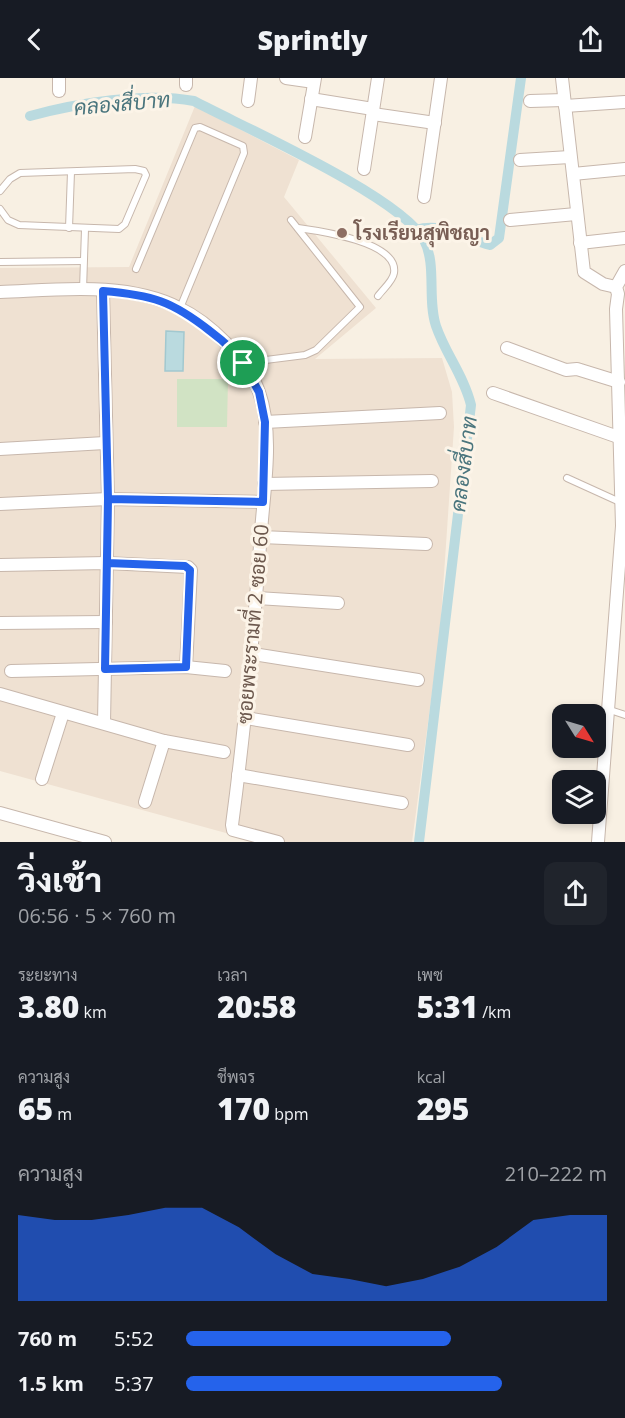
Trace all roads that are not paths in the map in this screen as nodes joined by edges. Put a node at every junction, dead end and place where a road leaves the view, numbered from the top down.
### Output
1 (251, 78) edge
2 (286, 78) edge
3 (378, 78) edge
4 (441, 78) edge
5 (562, 78) edge
6 (314, 80) edge
7 (311, 99) junction
8 (248, 101) dead end
9 (530, 101) dead end
10 (625, 102) edge
11 (564, 103) junction
12 (373, 111) junction
13 (435, 123) junction
14 (305, 137) dead end
15 (570, 157) junction
16 (520, 160) dead end
17 (364, 169) dead end
18 (625, 169) edge
19 (71, 172) junction
20 (573, 174) junction
21 (0, 191) edge
22 (424, 197) dead end
23 (0, 209) edge
24 (576, 214) junction
25 (291, 220) dead end
26 (510, 220) dead end
27 (69, 228) junction
28 (298, 228) junction
29 (85, 229) junction
30 (625, 238) edge
31 (580, 243) junction
32 (83, 261) junction
33 (0, 262) edge
34 (136, 269) dead end
35 (625, 271) edge
36 (83, 290) junction
37 (103, 291) junction
38 (0, 292) edge
39 (378, 296) dead end
40 (619, 296) edge
41 (180, 308) junction
42 (507, 348) dead end
43 (243, 363) junction
44 (619, 382) junction
45 (493, 393) dead end
46 (440, 413) dead end
47 (265, 422) junction
48 (621, 438) junction
49 (105, 443) junction
50 (0, 449) edge
51 (624, 474) edge
52 (567, 478) dead end
53 (432, 481) dead end
54 (264, 484) junction
55 (108, 499) junction
56 (263, 502) junction
57 (622, 503) junction
58 (0, 504) edge
59 (261, 537) junction
60 (426, 544) dead end
61 (107, 563) junction
62 (0, 565) edge
63 (257, 598) junction
64 (338, 603) dead end
65 (106, 622) junction
66 (0, 623) edge
67 (253, 654) junction
68 (186, 667) junction
69 (105, 669) junction
70 (11, 671) dead end
71 (225, 671) dead end
72 (418, 680) dead end
73 (0, 694) edge
74 (606, 709) joint
75 (63, 713) junction
76 (625, 715) edge
77 (246, 718) junction
78 (104, 723) junction
79 (164, 741) junction
80 (408, 745) dead end
81 (224, 752) dead end
82 (603, 758) edge
83 (238, 775) junction
84 (42, 778) dead end
85 (145, 802) dead end
86 (402, 803) dead end
87 (0, 813) edge
88 (105, 842) edge
89 (278, 842) edge
90 (598, 842) edge

1 - 8 street
2 - 6 street
3 - 12 street
4 - 13 street
5 - 11 street
6 - 7 street
7 - 12 street
7 - 14 street
9 - 11 street
10 - 11 street
11 - 15 street
12 - 13 street
12 - 17 street
13 - 22 street
15 - 16 street
15 - 20 street
18 - 20 street
19 - 21 lane
19 - 27 lane
19 - 29 lane
20 - 24 street
23 - 27 lane
24 - 26 street
24 - 31 street
25 - 28 lane
27 - 29 lane
28 - 39 lane
28 - 43 lane
29 - 32 lane
30 - 31 street
31 - 40 street
32 - 33 lane
32 - 36 lane
34 - 41 lane
35 - 40 street
36 - 37 street, ซอยพระรามที่ 2 ซอย 60
36 - 38 street, ซอยพระรามที่ 2 ซอย 60
37 - 41 street, ซอยพระรามที่ 2 ซอย 60
37 - 49 street
40 - 44 street
41 - 43 street, ซอยพระรามที่ 2 ซอย 60
42 - 44 street
43 - 47 street, ซอยพระรามที่ 2 ซอย 60
44 - 48 street
45 - 48 street
46 - 47 street
47 - 54 street, ซอยพระรามที่ 2 ซอย 60
48 - 51 street
49 - 50 street
49 - 55 street
51 - 57 street
52 - 57 lane
53 - 54 street
54 - 56 street, ซอยพระรามที่ 2 ซอย 60
55 - 56 street
55 - 58 street
55 - 61 street
56 - 59 street, ซอยพระรามที่ 2 ซอย 60
57 - 74 street
59 - 60 street
59 - 63 street, ซอยพระรามที่ 2 ซอย 60
61 - 62 street
61 - 65 street
61 - 68 street
63 - 64 street
63 - 67 street, ซอยพระรามที่ 2 ซอย 60
65 - 66 street
65 - 69 street
67 - 72 street
67 - 77 street, ซอยพระรามที่ 2 ซอย 60
68 - 69 street
68 - 71 street
69 - 70 street
69 - 78 street
73 - 75 street
74 - 76 lane
75 - 78 street
75 - 84 street
77 - 80 street
77 - 83 street, ซอยพระรามที่ 2 ซอย 60
78 - 79 street
79 - 81 street
79 - 85 street
82 - 90 street
83 - 86 street
83 - 89 street, ซอยพระรามที่ 2 ซอย 60
87 - 88 street

